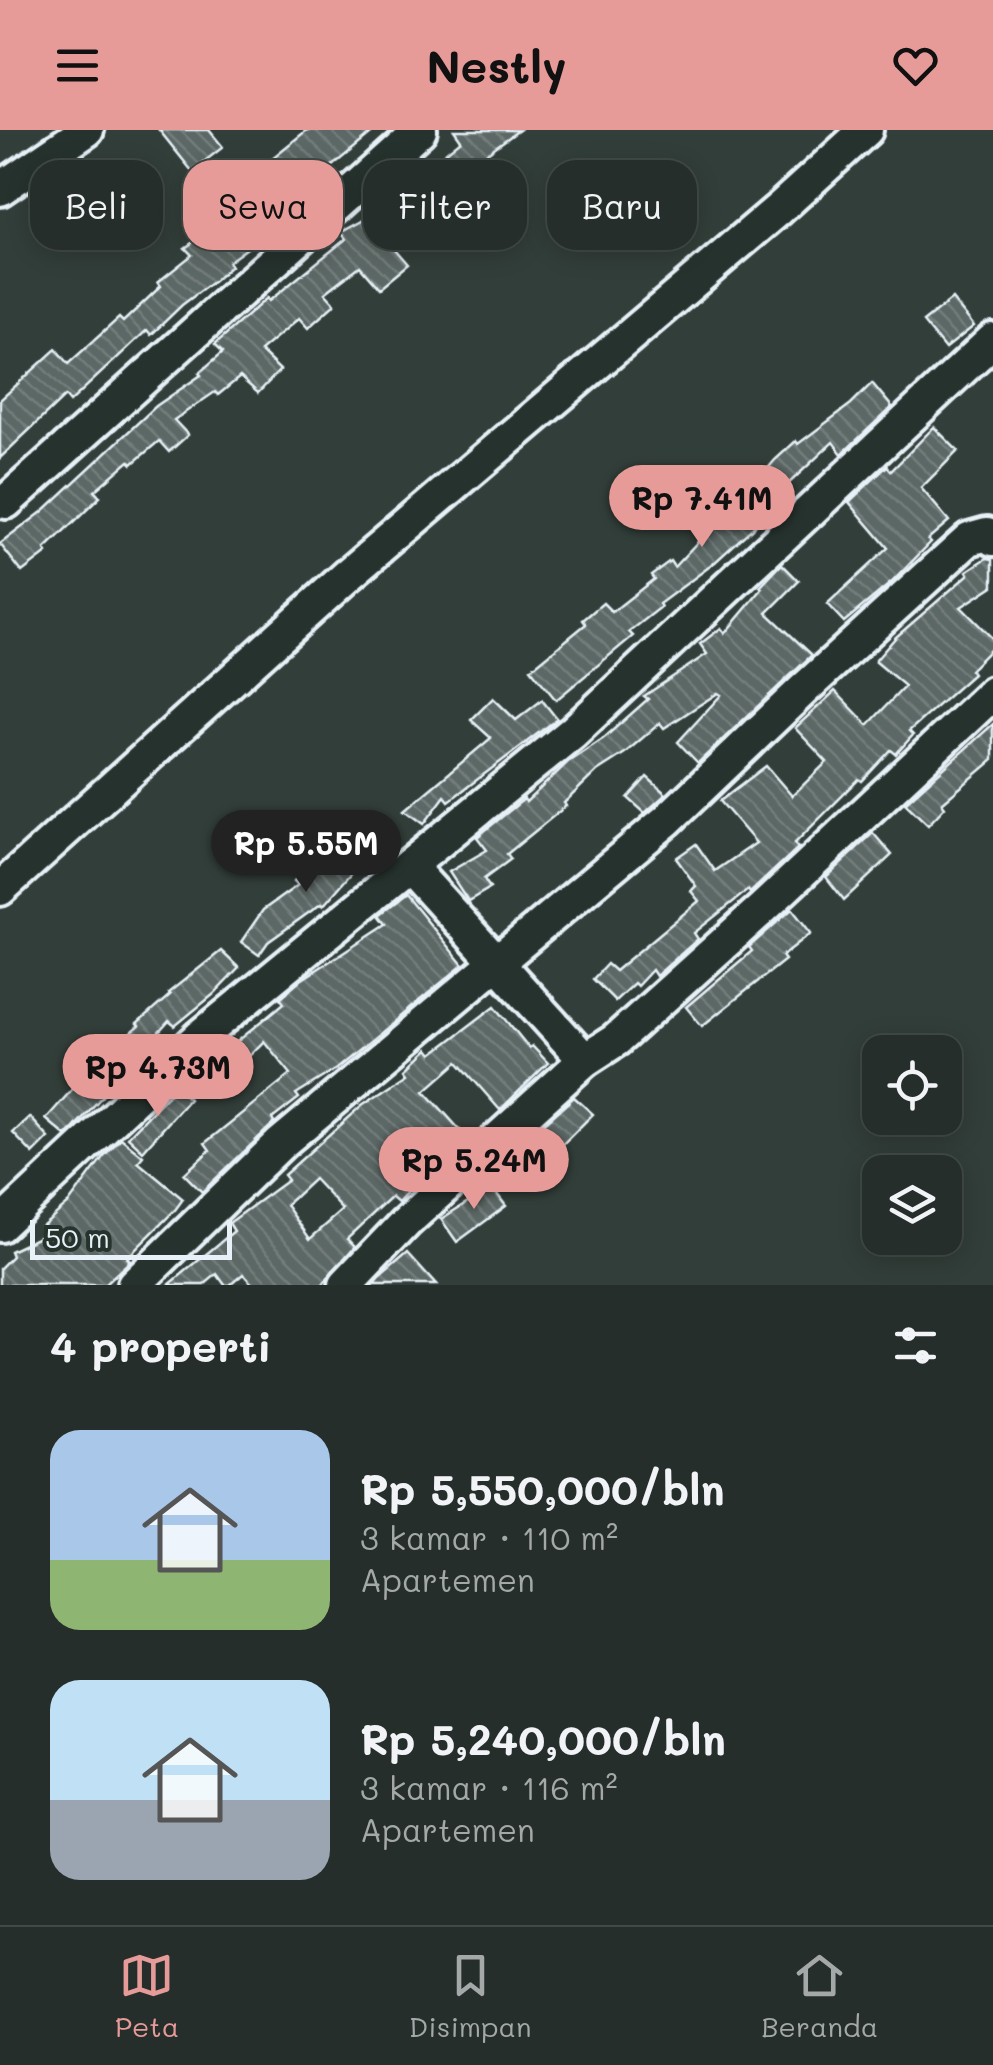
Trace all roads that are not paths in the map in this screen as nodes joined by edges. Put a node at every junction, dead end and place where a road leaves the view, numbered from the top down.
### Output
1 (88, 130) edge
2 (420, 130) edge
3 (866, 130) edge
4 (0, 189) edge
5 (993, 340) edge
6 (6, 502) dead end
7 (993, 539) edge
8 (993, 693) edge
9 (410, 866) junction
10 (0, 889) edge
11 (499, 964) junction
12 (585, 1060) junction
13 (0, 1226) edge
14 (134, 1285) edge
15 (346, 1285) edge

1 - 4 street
2 - 6 street
3 - 10 street
5 - 9 street
7 - 11 street
8 - 12 street
9 - 11 street
9 - 13 street
11 - 12 street
11 - 14 street
12 - 15 street

